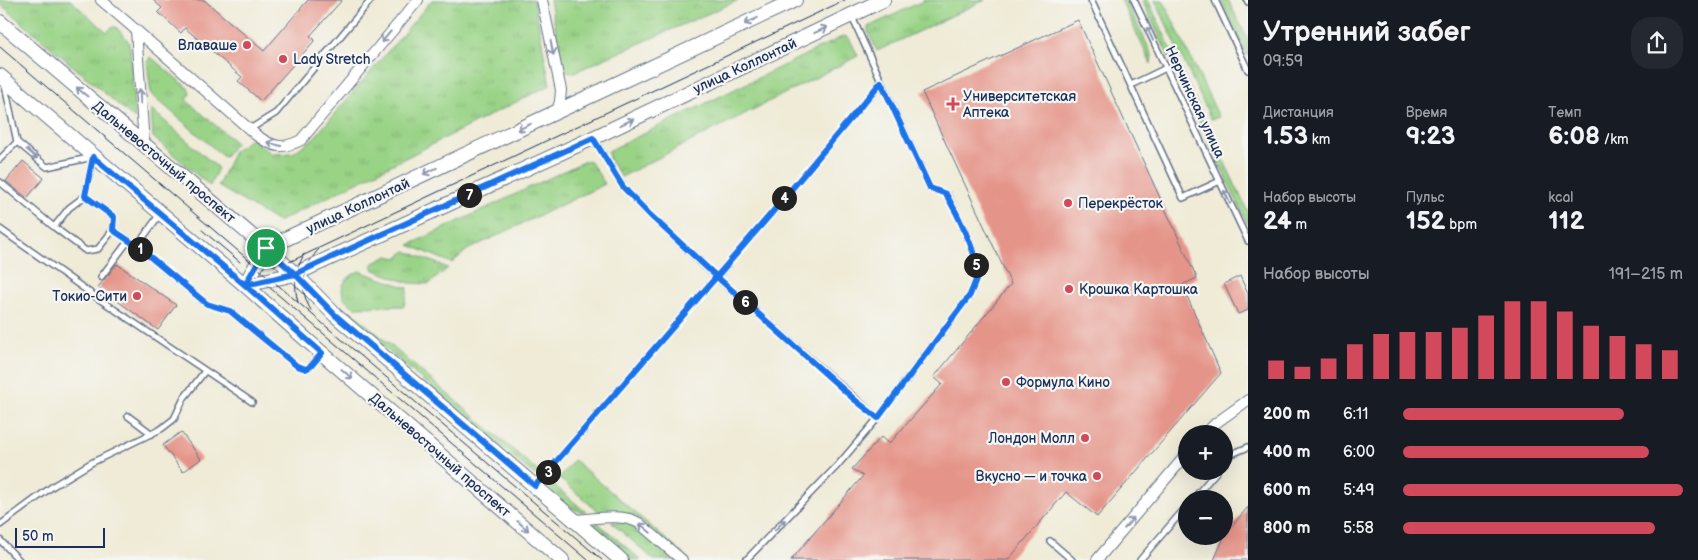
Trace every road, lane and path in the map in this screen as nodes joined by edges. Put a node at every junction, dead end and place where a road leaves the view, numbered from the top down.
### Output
1 (101, 0) edge
2 (371, 0) edge
3 (418, 0) edge
4 (542, 0) edge
5 (795, 0) edge
6 (883, 0) edge
7 (1091, 0) edge
8 (1134, 0) edge
9 (1215, 0) edge
10 (851, 15) junction
11 (0, 22) edge
12 (136, 30) junction
13 (1166, 68) junction
14 (1248, 70) edge
15 (2, 77) edge
16 (881, 82) junction
17 (1130, 85) junction
18 (557, 112) junction
19 (250, 130) junction
20 (593, 138) junction
21 (18, 142) junction
22 (144, 144) junction
23 (93, 157) junction
24 (0, 159) edge
25 (1220, 180) junction
26 (0, 182) edge
27 (85, 196) junction
28 (160, 213) junction
29 (54, 227) junction
30 (0, 229) edge
31 (113, 230) junction
32 (129, 240) junction
33 (1248, 241) edge
34 (137, 246) junction
35 (266, 248) junction
36 (295, 274) junction
37 (716, 276) junction
38 (101, 277) dead end
39 (245, 285) junction
40 (322, 353) junction
41 (205, 371) junction
42 (1248, 400) edge
43 (252, 402) dead end
44 (128, 416) dead end
45 (878, 418) junction
46 (1214, 425) edge
47 (152, 434) junction
48 (1248, 446) edge
49 (1233, 454) edge
50 (1178, 464) edge
51 (1209, 480) edge
52 (535, 486) junction
53 (1201, 490) edge
54 (1178, 516) edge
55 (575, 520) junction
56 (0, 525) edge
57 (0, 540) edge
58 (1050, 542) dead end
59 (19, 560) edge
60 (562, 560) edge
61 (621, 560) edge
62 (682, 560) edge
63 (746, 560) edge
64 (1072, 560) edge
65 (1097, 560) edge
66 (1140, 560) edge

1 - 12 street
2 - 19 lane
3 -> 19 street
4 -> 18 street
5 -> 18 main road, улица Коллонтай
6 - 10 main road, улица Коллонтай
7 - 17 lane
13 -> 8 lane, Нерчинская улица
9 - 14 lane
10 - 16 lane
20 -> 10 main road, улица Коллонтай
22 -> 11 main road, Дальневосточный проспект
12 - 19 street
22 -> 12 street
13 - 17 lane
13 - 25 lane, Нерчинская улица
15 - 21 lane
15 - 23 main road, Дальневосточный проспект
16 - 37 lane
16 - 45 lane
17 - 25 lane
18 -> 35 main road, улица Коллонтай
20 - 36 main road, улица Коллонтай
20 - 37 lane
21 -> 23 lane
21 - 24 lane
22 - 35 main road, Дальневосточный проспект
23 - 27 lane
23 - 28 main road, Дальневосточный проспект
33 -> 25 lane, Нерчинская улица
26 - 29 lane
27 - 29 lane
27 - 31 lane
28 - 34 lane
28 - 39 main road, Дальневосточный проспект
29 - 31 lane
30 - 41 lane
31 - 32 lane
32 - 34 lane
32 - 38 lane
34 - 40 lane
35 - 36 main road, Дальневосточный проспект
35 - 39 main road
36 - 39 main road, улица Коллонтай
36 - 52 main road, Дальневосточный проспект
37 - 45 lane
37 - 52 lane
39 - 40 main road, Дальневосточный проспект
40 -> 60 main road, Дальневосточный проспект
41 - 43 lane
41 - 47 lane
42 - 46 street
44 - 47 lane
63 -> 45 lane
47 - 56 lane
48 - 49 lane
65 -> 50 street
51 - 53 lane
52 - 55 main road, Дальневосточный проспект
54 - 66 lane
55 - 61 main road, Дальневосточный проспект
62 -> 55 street
57 - 59 lane
58 - 64 lane

